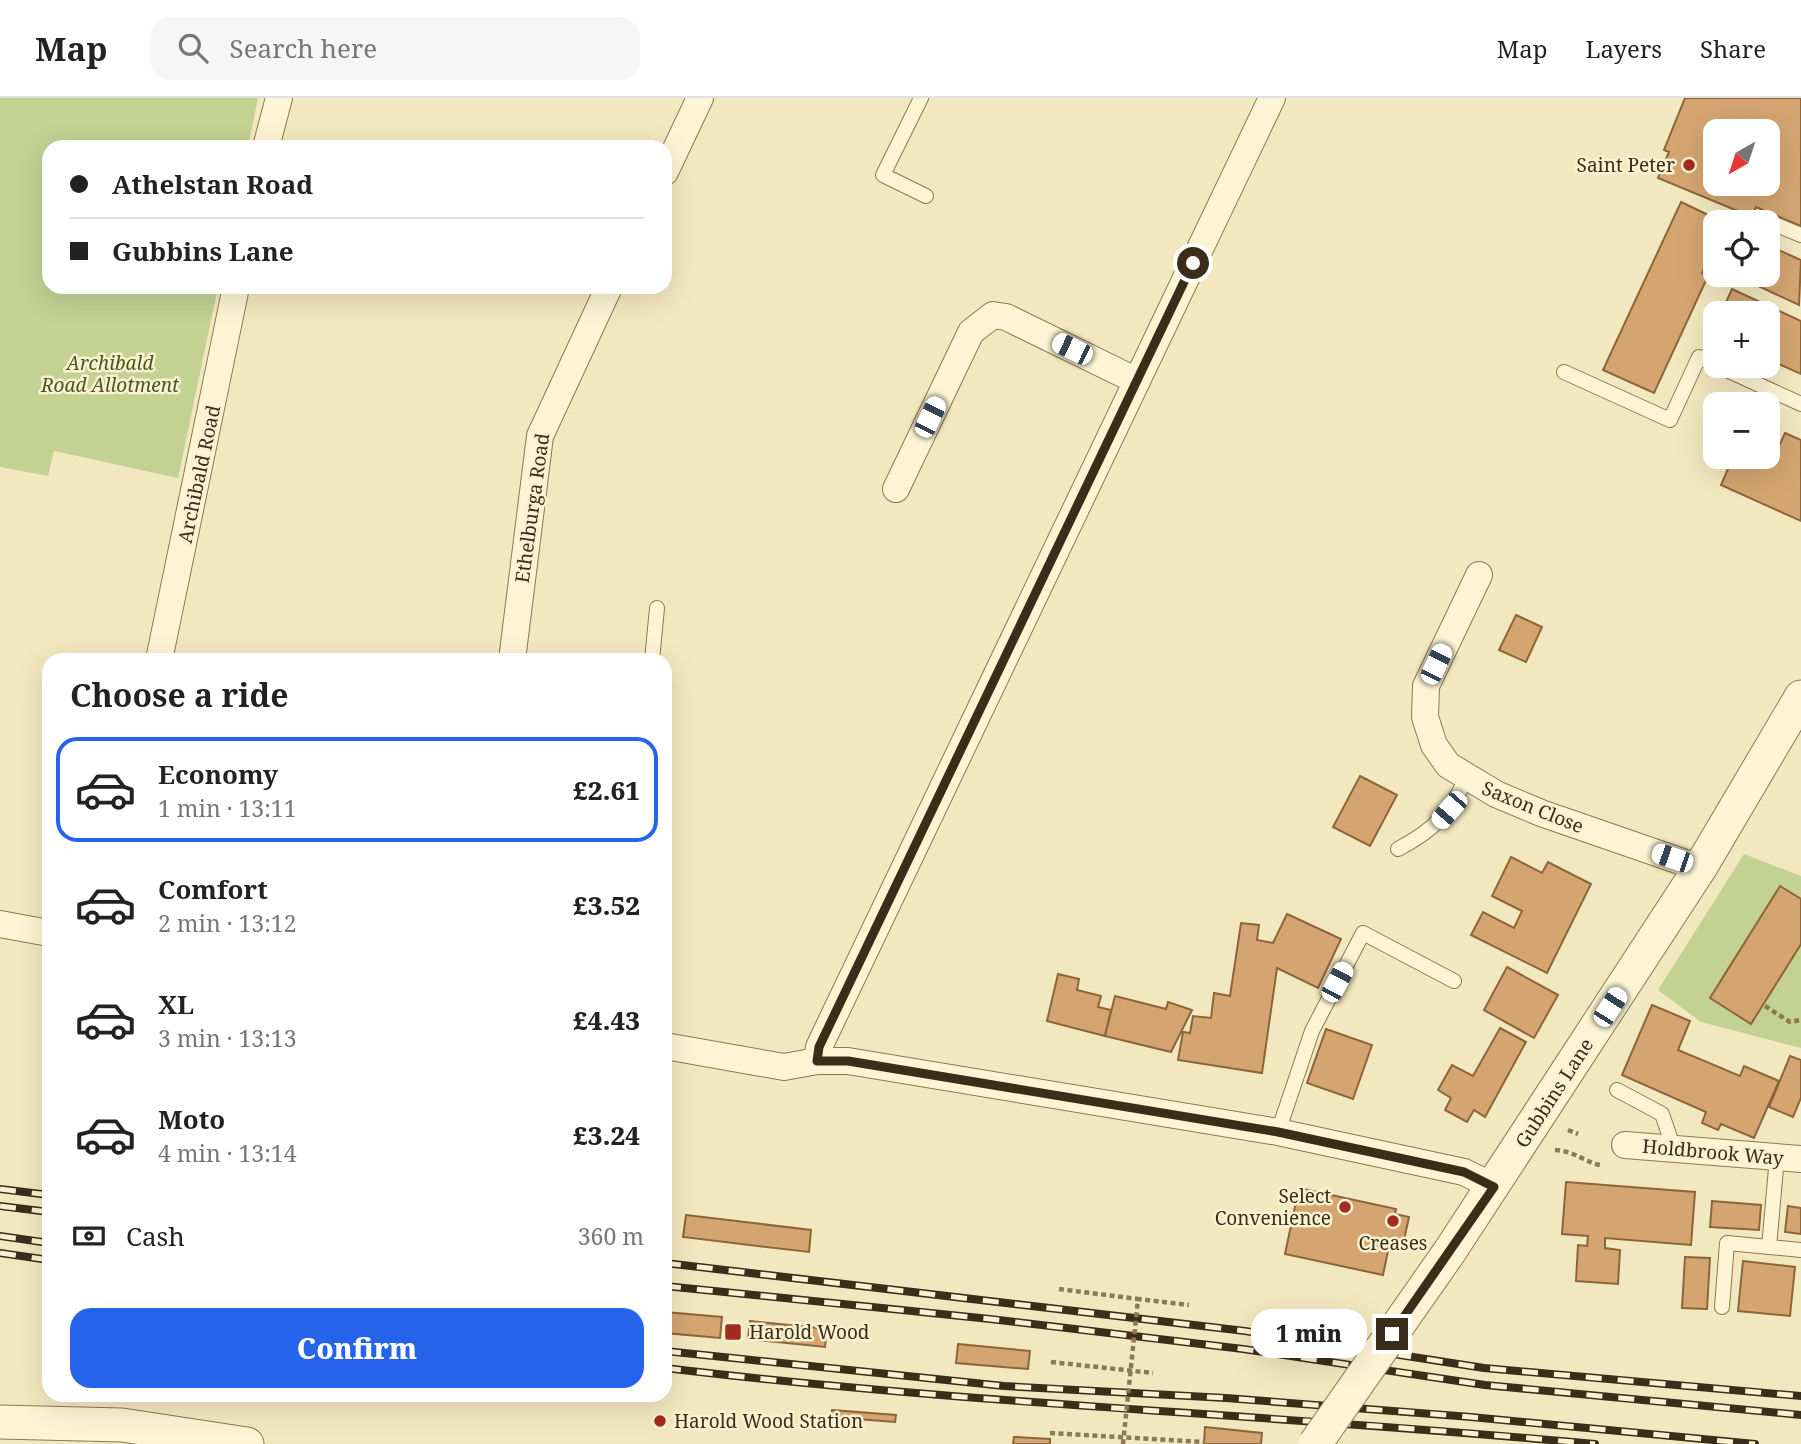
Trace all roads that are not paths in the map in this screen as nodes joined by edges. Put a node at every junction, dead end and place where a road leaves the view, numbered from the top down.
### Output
1 (278, 98) edge
2 (700, 98) edge
3 (920, 98) edge
4 (1272, 98) edge
5 (268, 140) edge
6 (672, 157) edge
7 (926, 196) dead end
8 (1780, 226) edge
9 (1801, 235) edge
10 (235, 294) edge
11 (606, 294) edge
12 (1703, 359) edge
13 (1564, 372) dead end
14 (1744, 378) edge
15 (1137, 381) junction
16 (1801, 404) edge
17 (896, 489) dead end
18 (1479, 575) dead end
19 (657, 608) dead end
20 (161, 653) edge
21 (513, 653) edge
22 (653, 653) edge
23 (1801, 697) edge
24 (1466, 779) junction
25 (1398, 849) dead end
26 (1700, 867) junction
27 (0, 923) edge
28 (42, 932) edge
29 (1454, 981) dead end
30 (672, 1047) edge
31 (817, 1061) junction
32 (1617, 1090) dead end
33 (1278, 1132) junction
34 (1625, 1145) road end
35 (1674, 1149) junction
36 (1794, 1155) edge
37 (1494, 1187) junction
38 (1769, 1247) junction
39 (1801, 1250) edge
40 (1722, 1307) dead end
41 (13, 1429) edge
42 (247, 1444) edge
43 (1315, 1444) edge

1 - 5 street
2 - 6 street
3 - 7 lane
4 - 15 street
8 - 9 lane
10 - 20 street, Archibald Road
11 - 21 street, Ethelburga Road
12 - 13 lane
14 - 16 lane
15 - 17 street
15 - 31 street
18 - 24 street, Saxon Close
19 - 22 lane
23 - 26 street, Gubbins Lane
24 - 25 lane
24 - 26 street, Saxon Close
26 - 37 street, Gubbins Lane
27 - 28 street
29 - 33 lane
30 - 31 street
31 - 33 street
32 - 35 lane
33 - 37 street
34 - 35 street, Holdbrook Way
35 - 36 street, Holdbrook Way
36 - 38 lane
37 - 43 street, Gubbins Lane, bridge
38 - 39 lane
38 - 40 lane
41 - 42 street

